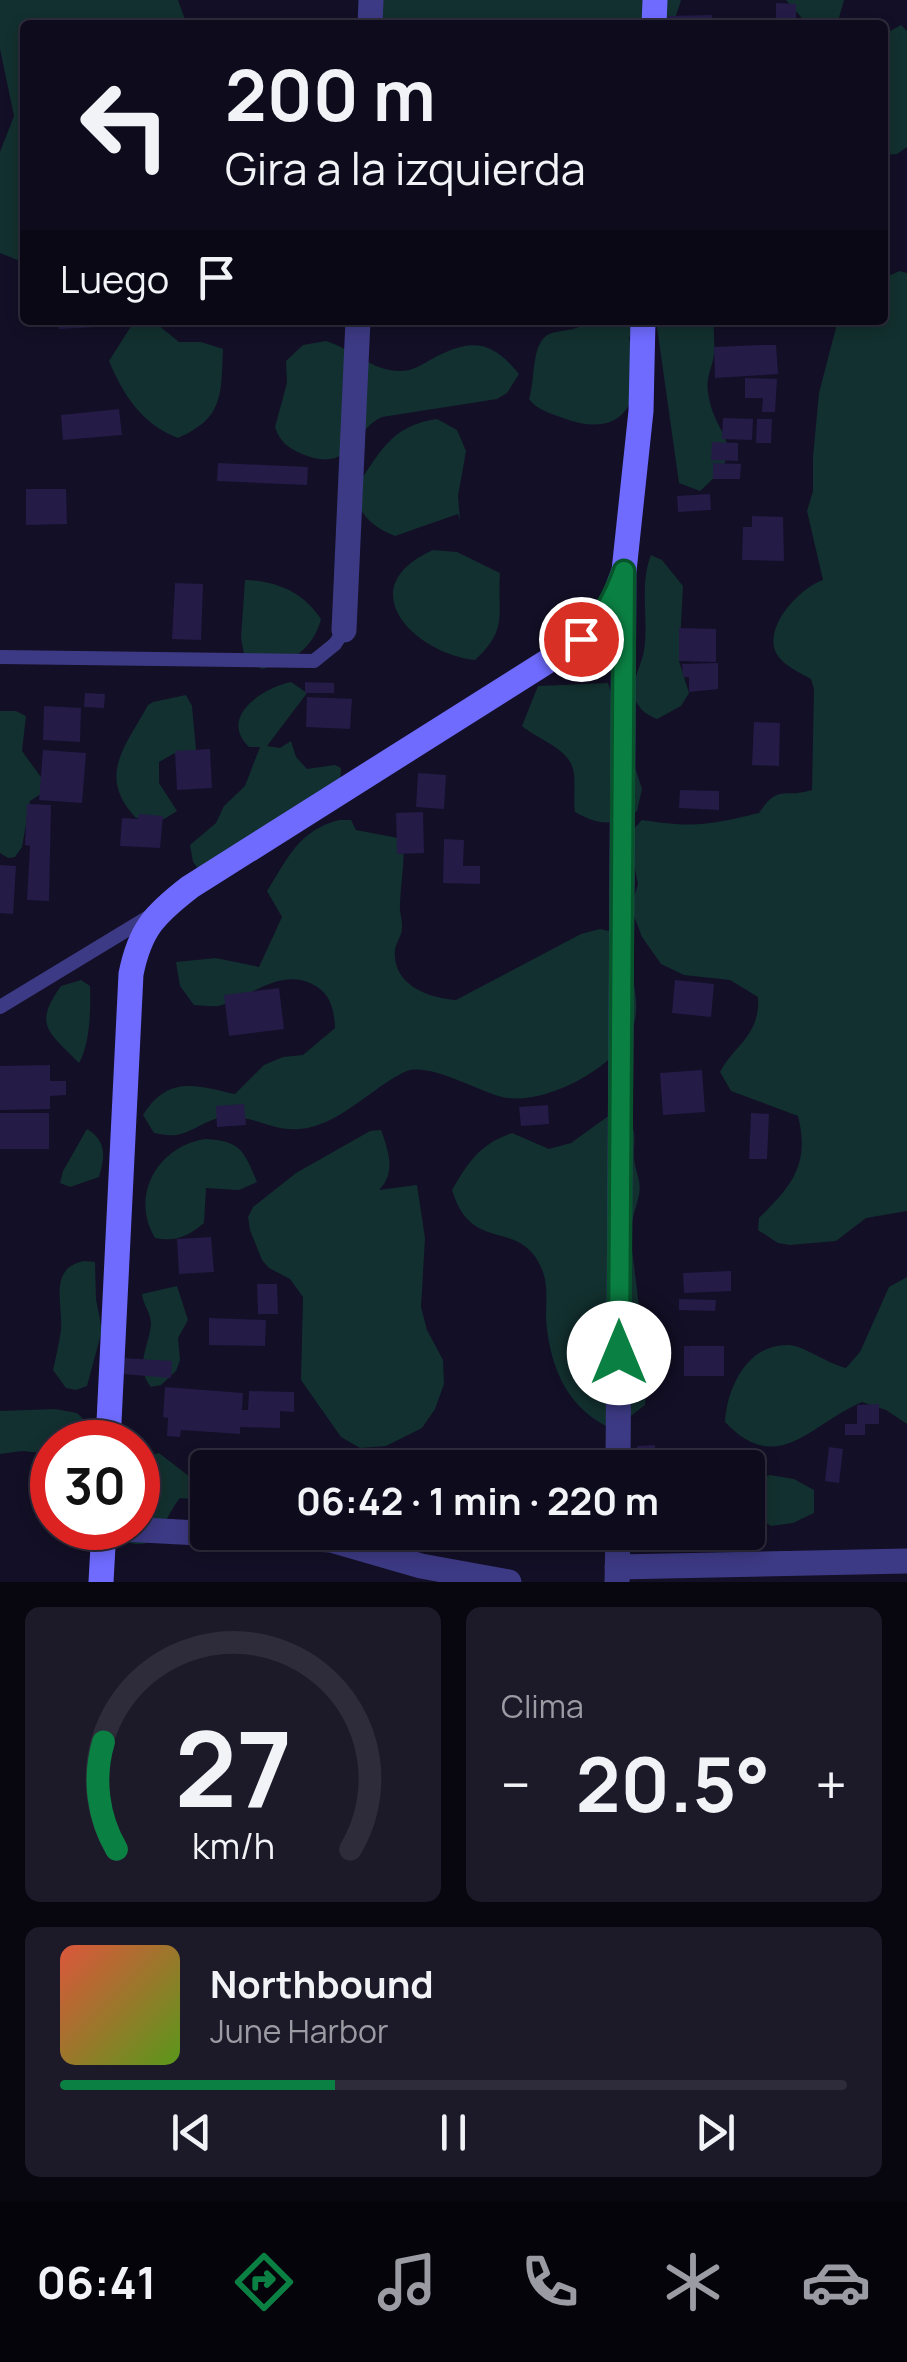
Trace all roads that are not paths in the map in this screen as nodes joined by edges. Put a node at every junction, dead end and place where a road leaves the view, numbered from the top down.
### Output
1 (358, 325) edge
2 (643, 325) edge
3 (624, 571) junction
4 (344, 630) joint
5 (0, 657) edge
6 (160, 910) junction
7 (0, 1007) edge
8 (109, 1420) edge
9 (618, 1450) edge
10 (160, 1531) edge
11 (103, 1550) edge
12 (907, 1561) edge
13 (617, 1574) edge
14 (101, 1582) edge
15 (509, 1582) edge

1 - 4 street
2 - 3 street
3 - 6 street
3 - 9 street
4 - 5 lane
6 - 7 lane
6 - 8 street
10 - 15 street
11 - 14 street
12 - 13 street

